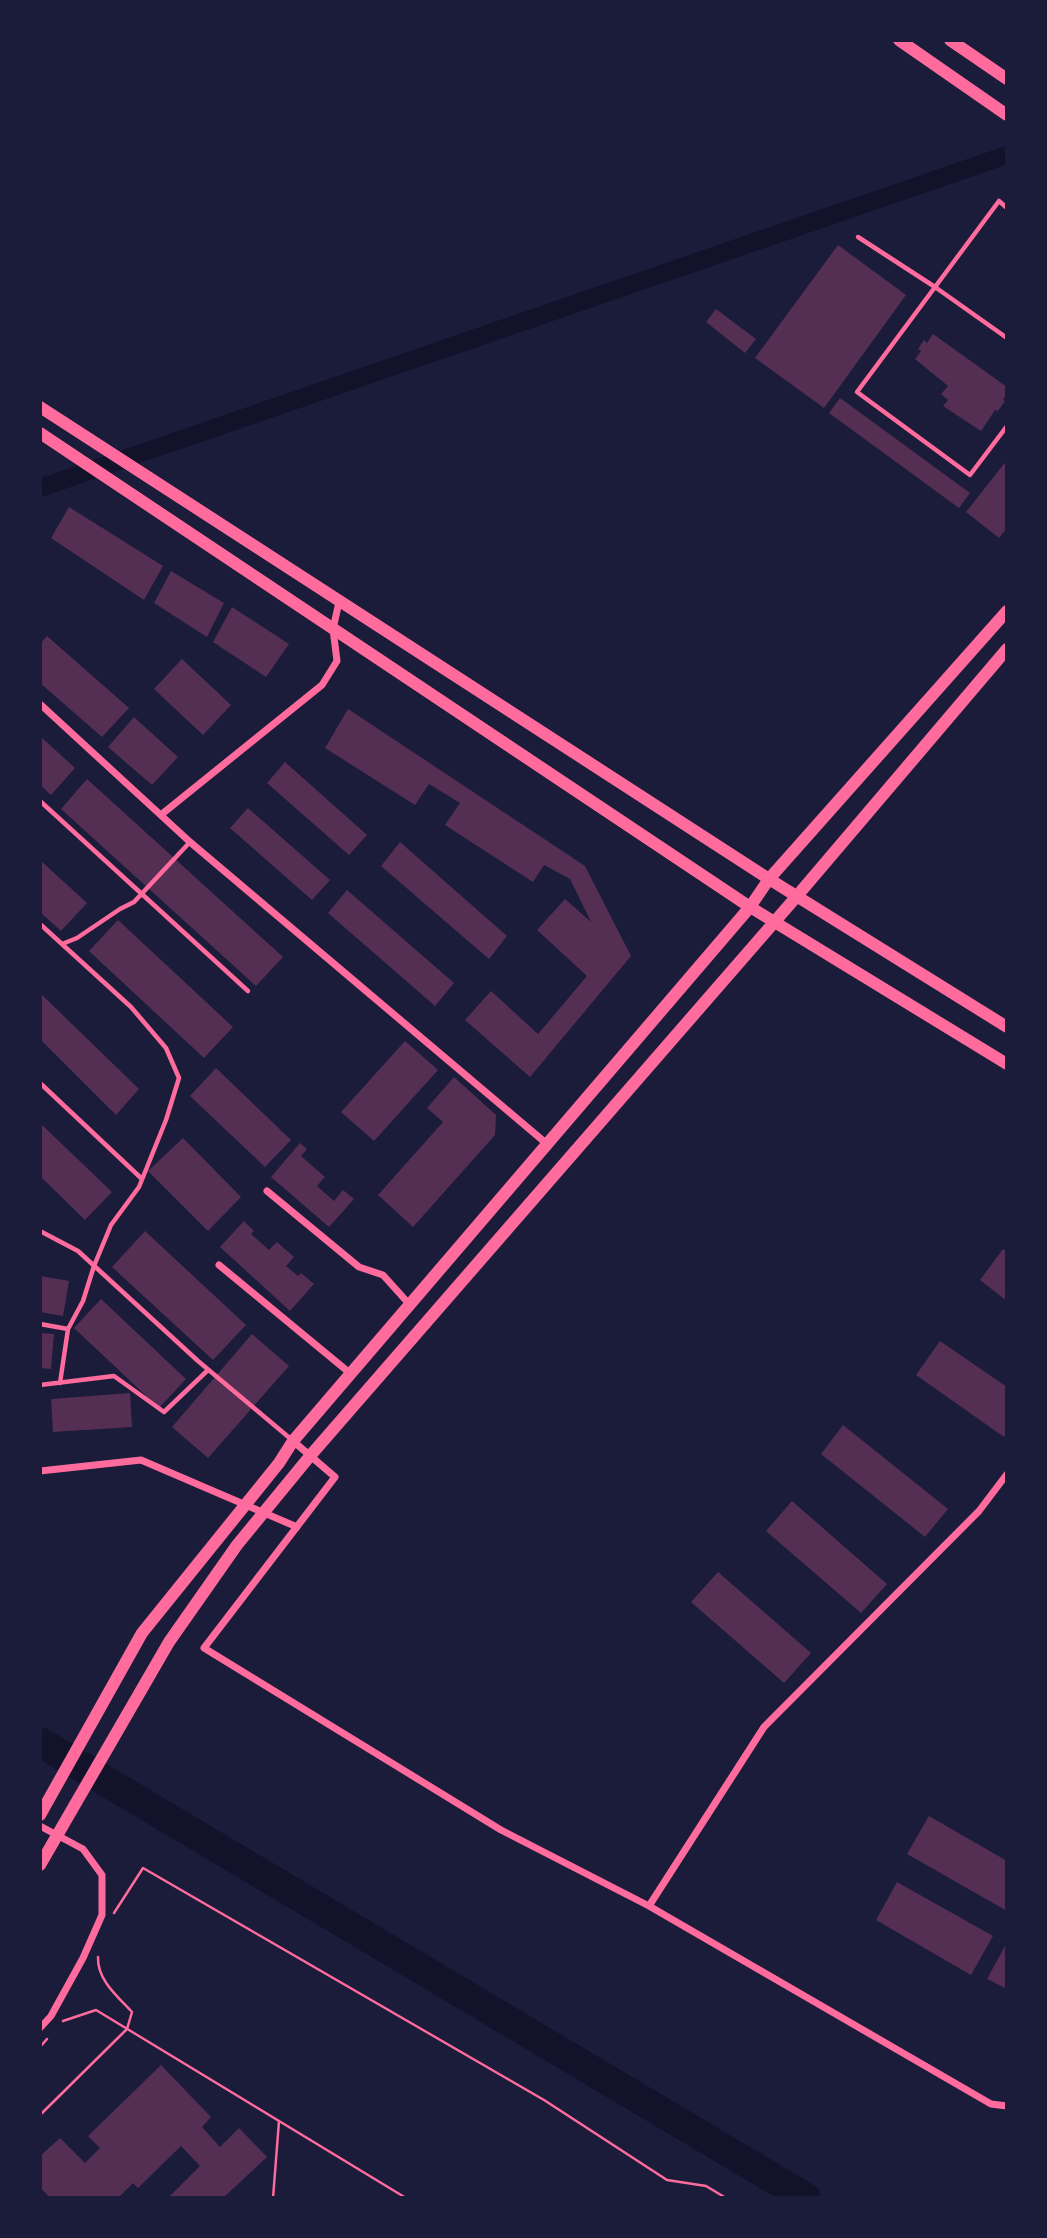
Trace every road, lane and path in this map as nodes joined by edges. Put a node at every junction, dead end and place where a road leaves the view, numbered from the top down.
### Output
1 (899, 40) edge
2 (950, 40) edge
3 (1007, 79) edge
4 (1007, 115) edge
5 (1007, 208) edge
6 (858, 237) dead end
7 (935, 287) junction
8 (1007, 338) edge
9 (40, 407) edge
10 (1007, 426) edge
11 (40, 433) edge
12 (339, 602) junction
13 (1007, 611) edge
14 (333, 628) junction
15 (1007, 649) edge
16 (40, 704) edge
17 (40, 801) edge
18 (162, 814) junction
19 (190, 842) junction
20 (769, 879) junction
21 (141, 894) junction
22 (797, 896) junction
23 (750, 907) junction
24 (774, 922) junction
25 (40, 924) edge
26 (62, 944) junction
27 (248, 991) dead end
28 (1007, 1027) edge
29 (1007, 1064) edge
30 (40, 1083) edge
31 (547, 1144) junction
32 (142, 1179) junction
33 (267, 1192) dead end
34 (40, 1231) edge
35 (219, 1265) dead end
36 (94, 1266) junction
37 (410, 1305) junction
38 (40, 1324) edge
39 (68, 1329) junction
40 (208, 1370) junction
41 (351, 1374) junction
42 (60, 1383) junction
43 (40, 1385) edge
44 (293, 1441) junction
45 (310, 1456) junction
46 (40, 1471) edge
47 (1007, 1474) edge
48 (297, 1527) junction
49 (40, 1815) edge
50 (40, 1826) edge
51 (40, 1865) edge
52 (649, 1906) junction
53 (111, 1919) dead end
54 (98, 1955) dead end
55 (40, 2028) edge
56 (56, 2029) dead end
57 (127, 2029) junction
58 (48, 2038) dead end
59 (40, 2047) edge
60 (1007, 2106) edge
61 (40, 2115) edge
62 (279, 2121) junction
63 (273, 2198) edge
64 (406, 2198) edge
65 (726, 2198) edge

1 - 4 main road
2 - 3 main road
5 - 7 lane
6 - 7 lane
7 - 8 lane
7 - 10 lane
9 - 12 main road
11 - 14 main road
12 - 14 street
12 - 20 main road
13 - 20 main road
14 - 18 street
14 - 23 main road
15 - 22 main road
16 - 18 street
17 - 21 lane
18 - 19 street
19 - 21 lane
19 - 31 street
20 - 22 main road
20 - 23 main road
21 - 26 lane
21 - 27 lane
22 - 24 main road
22 - 28 main road
23 - 24 main road
23 - 31 main road
24 - 29 main road
24 - 45 main road
25 - 26 lane
26 - 32 lane
30 - 32 lane
31 - 37 main road
32 - 36 lane
33 - 37 street
34 - 36 lane
35 - 41 street
36 - 39 lane
36 - 40 lane
37 - 41 main road
38 - 39 lane
39 - 42 lane
40 - 42 lane
40 - 44 lane
41 - 44 main road
42 - 43 lane
44 - 45 street
44 - 49 main road
45 - 48 street
45 - 51 main road
46 - 48 street
47 - 52 street
48 - 52 street
50 - 55 street
52 - 60 street
53 - 65 path
54 - 57 path
56 - 57 path
57 - 61 path
57 - 62 path
58 - 59 path
62 - 63 path
62 - 64 path

